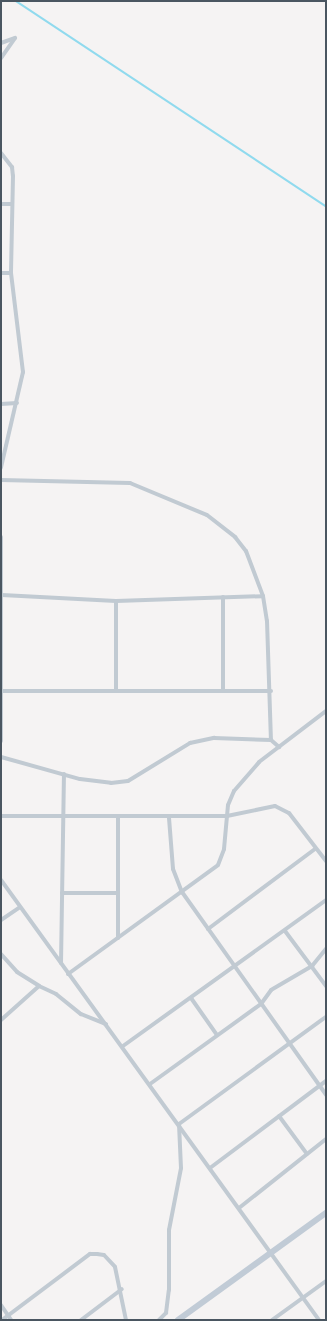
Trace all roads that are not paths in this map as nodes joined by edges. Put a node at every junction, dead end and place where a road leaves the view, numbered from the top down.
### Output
1 (1, 43) edge
2 (1, 58) edge
3 (1, 153) edge
4 (1, 204) edge
5 (12, 204) junction
6 (1, 273) edge
7 (11, 273) junction
8 (1, 404) edge
9 (17, 404) junction
10 (1, 467) edge
11 (1, 480) edge
12 (1, 537) edge
13 (1, 559) edge
14 (2, 595) junction
15 (263, 596) junction
16 (223, 597) junction
17 (116, 601) junction
18 (2, 691) junction
19 (116, 691) junction
20 (223, 691) junction
21 (271, 691) junction
22 (326, 711) edge
23 (272, 740) junction
24 (1, 741) edge
25 (279, 747) junction
26 (1, 757) edge
27 (64, 774) junction
28 (1, 816) edge
29 (227, 816) junction
30 (62, 817) junction
31 (118, 818) junction
32 (169, 818) junction
33 (316, 849) junction
34 (326, 861) edge
35 (1, 880) edge
36 (182, 892) junction
37 (62, 893) junction
38 (118, 893) junction
39 (326, 900) edge
40 (19, 908) junction
41 (1, 920) edge
42 (208, 929) junction
43 (285, 931) junction
44 (118, 938) junction
45 (326, 949) edge
46 (1, 954) edge
47 (61, 963) junction
48 (312, 966) junction
49 (235, 968) junction
50 (68, 974) junction
51 (39, 986) junction
52 (326, 986) edge
53 (191, 998) junction
54 (260, 1004) junction
55 (326, 1017) edge
56 (1, 1020) edge
57 (106, 1024) junction
58 (217, 1035) junction
59 (290, 1043) junction
60 (123, 1046) junction
61 (326, 1081) edge
62 (150, 1084) junction
63 (319, 1086) junction
64 (326, 1096) edge
65 (279, 1116) junction
66 (179, 1124) junction
67 (326, 1139) edge
68 (307, 1154) junction
69 (210, 1168) junction
70 (238, 1208) junction
71 (326, 1213) edge
72 (271, 1253) junction
73 (326, 1281) edge
74 (122, 1289) junction
75 (303, 1297) junction
76 (1, 1305) edge
77 (8, 1315) junction
78 (2, 1320) edge
79 (11, 1320) edge
80 (81, 1320) edge
81 (126, 1320) edge
82 (159, 1320) edge
83 (178, 1320) edge
84 (272, 1320) edge
85 (320, 1320) edge

1 - 2 street
3 - 5 street
4 - 5 street
5 - 7 street
6 - 7 street
7 - 9 street
8 - 9 street
9 - 10 street
11 - 15 street
12 - 13 street
13 - 14 street
14 - 17 street
14 - 18 street
15 - 16 street
15 - 21 street
16 - 17 street
16 - 20 street
17 - 19 street
18 - 19 street
18 - 24 street
19 - 20 street
20 - 21 street
21 - 23 street
22 - 25 street
23 - 25 street
23 - 27 street
25 - 29 street
26 - 27 street
27 - 30 street
28 - 30 street
29 - 32 street
29 - 33 street
29 - 36 street
30 - 31 street
30 - 37 street
31 - 32 street
31 - 38 street
32 - 36 street
33 - 34 street
33 - 42 street
35 - 40 street
36 - 42 street
36 - 44 street
37 - 38 street
37 - 47 street
38 - 44 street
39 - 43 street
40 - 41 street
40 - 47 street
42 - 49 street
43 - 48 street
43 - 49 street
44 - 50 street
45 - 48 street
46 - 51 street
47 - 50 street
48 - 52 street
48 - 54 street
49 - 53 street
49 - 54 street
50 - 57 street
51 - 56 street
51 - 57 street
53 - 58 street
53 - 60 street
54 - 58 street
54 - 59 street
55 - 59 street
57 - 60 street
58 - 62 street
59 - 63 street
59 - 66 street
60 - 62 street
61 - 63 street
62 - 66 street
63 - 64 street
63 - 65 street
65 - 68 street
65 - 69 street
66 - 69 street
66 - 82 street
67 - 68 street
68 - 70 street
69 - 70 street
70 - 72 street
71 - 72 street
72 - 75 street
72 - 83 street
73 - 75 street
74 - 77 street
74 - 80 street
74 - 81 street
75 - 84 street
75 - 85 street
76 - 77 street
77 - 78 street
77 - 79 street

